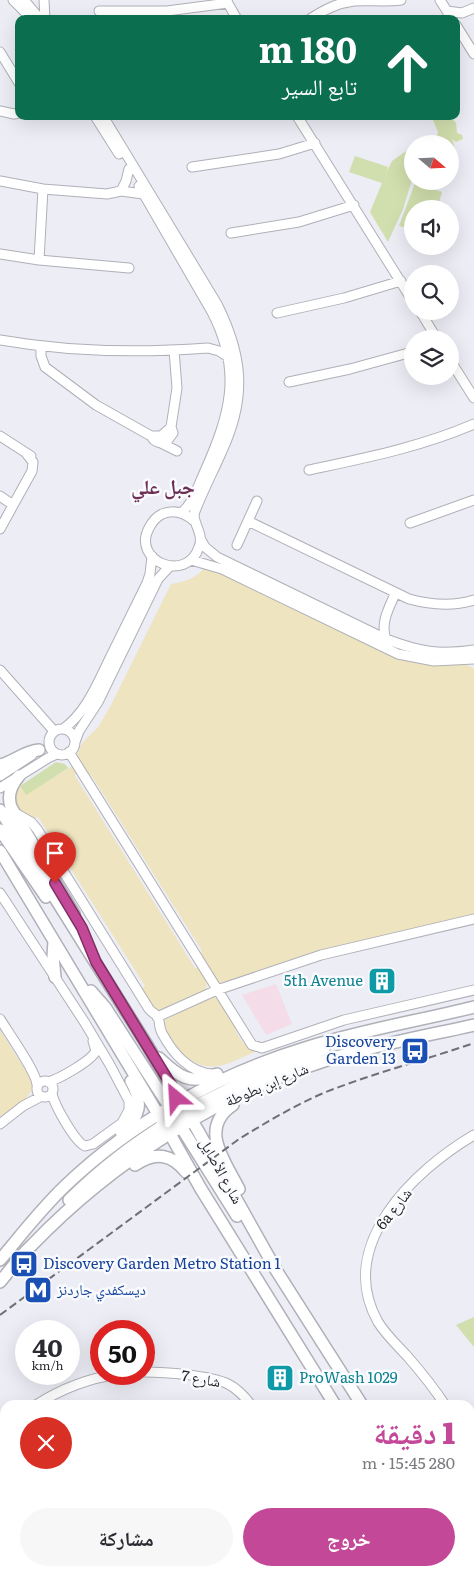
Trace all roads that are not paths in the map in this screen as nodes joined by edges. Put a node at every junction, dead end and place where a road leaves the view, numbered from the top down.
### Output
1 (13, 0) edge
2 (24, 0) edge
3 (44, 0) edge
4 (401, 0) edge
5 (440, 0) edge
6 (227, 1) edge
7 (447, 10) junction
8 (471, 10) edge
9 (99, 11) dead end
10 (28, 15) edge
11 (37, 15) edge
12 (45, 15) edge
13 (235, 15) edge
14 (317, 15) edge
15 (450, 15) edge
16 (460, 25) edge
17 (460, 32) edge
18 (460, 41) edge
19 (466, 42) junction
20 (0, 52) edge
21 (474, 54) edge
22 (15, 76) edge
23 (0, 111) edge
24 (15, 113) edge
25 (97, 120) edge
26 (105, 120) edge
27 (300, 120) edge
28 (315, 143) junction
29 (192, 167) dead end
30 (128, 169) junction
31 (0, 181) edge
32 (43, 189) junction
33 (121, 191) junction
34 (144, 194) junction
35 (354, 205) junction
36 (231, 233) dead end
37 (0, 254) edge
38 (40, 260) junction
39 (129, 268) dead end
40 (401, 281) junction
41 (404, 286) edge
42 (277, 313) dead end
43 (222, 333) junction
44 (0, 340) edge
45 (45, 346) junction
46 (208, 348) junction
47 (174, 350) junction
48 (404, 354) edge
49 (228, 357) junction
50 (459, 374) edge
51 (289, 382) dead end
52 (474, 398) edge
53 (474, 424) edge
54 (172, 426) junction
55 (0, 436) edge
56 (151, 436) junction
57 (161, 443) junction
58 (177, 451) dead end
59 (309, 470) dead end
60 (0, 496) edge
61 (474, 500) edge
62 (257, 501) dead end
63 (13, 505) junction
64 (181, 513) junction
65 (194, 521) junction
66 (248, 522) junction
67 (410, 523) dead end
68 (0, 529) edge
69 (201, 540) junction
70 (237, 545) dead end
71 (152, 556) junction
72 (191, 560) junction
73 (170, 566) junction
74 (395, 594) junction
75 (474, 600) edge
76 (384, 622) junction
77 (368, 630) junction
78 (386, 639) junction
79 (474, 650) edge
80 (474, 659) edge
81 (0, 670) edge
82 (58, 730) junction
83 (75, 742) junction
84 (45, 744) junction
85 (69, 752) junction
86 (57, 754) junction
87 (0, 759) edge
88 (0, 765) edge
89 (0, 776) edge
90 (19, 776) junction
91 (0, 788) edge
92 (0, 810) edge
93 (14, 812) junction
94 (0, 830) edge
95 (0, 851) edge
96 (0, 893) edge
97 (474, 919) edge
98 (54, 941) junction
99 (93, 958) junction
100 (74, 973) junction
101 (55, 977) junction
102 (217, 990) junction
103 (474, 990) edge
104 (474, 1003) edge
105 (474, 1007) edge
106 (98, 1012) junction
107 (453, 1012) junction
108 (157, 1017) junction
109 (0, 1019) edge
110 (403, 1022) junction
111 (85, 1023) junction
112 (474, 1025) edge
113 (146, 1045) junction
114 (110, 1064) junction
115 (220, 1073) junction
116 (45, 1088) junction
117 (252, 1089) junction
118 (175, 1119) junction
119 (0, 1124) edge
120 (474, 1135) edge
121 (91, 1163) junction
122 (201, 1188) junction
123 (68, 1210) junction
124 (31, 1245) junction
125 (0, 1260) edge
126 (0, 1282) edge
127 (285, 1285) junction
128 (155, 1373) edge
129 (90, 1380) edge
130 (45, 1400) edge
131 (246, 1400) edge
132 (332, 1400) edge
133 (359, 1400) edge
134 (441, 1400) edge

1 - 10 street
2 - 11 street
3 - 12 street
4 - 14 street
5 - 7 street
6 - 9 street
6 - 13 street
7 - 8 street
7 - 15 street
8 - 16 street
17 - 19 street
18 - 19 street
19 - 21 street
20 - 22 street
23 - 24 street
25 - 30 street
26 - 65 street
27 - 28 street
28 - 29 street
28 - 35 street
30 - 33 street
30 - 34 street
31 - 32 street
32 - 33 street
32 - 38 street
33 - 34 street
34 - 43 street
35 - 36 street
35 - 40 street
37 - 38 street
38 - 39 street
40 - 41 street
40 - 42 street
43 - 46 street
43 - 49 street
44 - 45 street
45 - 47 street
45 - 56 street
46 - 47 street
46 - 49 street
47 - 54 street
48 - 51 street
49 - 64 street
50 - 52 street
53 - 59 street
54 - 56 street
54 - 57 street
55 - 63 street
56 - 57 street
57 - 58 street
60 - 63 street
61 - 67 street
62 - 66 street
63 - 68 street
64 - 65 street
64 - 71 street
65 - 69 street
66 - 70 street
66 - 74 street
69 - 72 street
69 - 77 street
71 - 73 street
71 - 82 street
72 - 73 street
72 - 80 street
73 - 83 street
74 - 75 street
74 - 76 street
76 - 77 street
76 - 78 street
77 - 78 street
78 - 79 street
81 - 82 street
82 - 83 street
82 - 84 street
83 - 85 street
84 - 86 street
84 - 87 street
84 - 88 main road
84 - 89 street
85 - 86 street
85 - 102 street
86 - 90 street
90 - 91 street
90 - 93 main road
92 - 99 main road, شارع الأصايل
93 - 99 main road
93 - 108 street
94 - 99 main road
95 - 98 main road, شارع الأصايل
96 - 101 street
97 - 102 street
98 - 100 main road, شارع الأصايل
98 - 101 main road
99 - 113 main road, شارع الأصايل
100 - 106 main road, شارع الأصايل
100 - 118 main road
101 - 111 street
102 - 103 street
102 - 108 street
104 - 107 main road
105 - 107 main road, شارع إبن بطوطة
106 - 118 main road, شارع الأصايل
106 - 121 main road
107 - 110 main road, شارع إبن بطوطة
108 - 115 street
109 - 116 street
110 - 115 main road
110 - 118 main road, شارع إبن بطوطة
111 - 114 street
111 - 116 street
112 - 117 main road, شارع إبن بطوطة
113 - 115 main road
113 - 118 main road, شارع الأصايل
114 - 116 street
114 - 116 street
116 - 119 street
117 - 118 main road, شارع إبن بطوطة
117 - 127 main road
118 - 121 main road, شارع إبن بطوطة
118 - 122 main road, شارع الأصايل
118 - 123 main road, شارع إبن بطوطة
118 - 124 main road
118 - 127 main road
120 - 134 street, 6a شارع
121 - 125 main road, شارع إبن بطوطة
122 - 123 main road
122 - 132 main road, شارع الأصايل
123 - 124 main road, شارع إبن بطوطة
124 - 126 main road, شارع إبن بطوطة
127 - 133 main road
128 - 131 street, شارع 7
129 - 130 street

